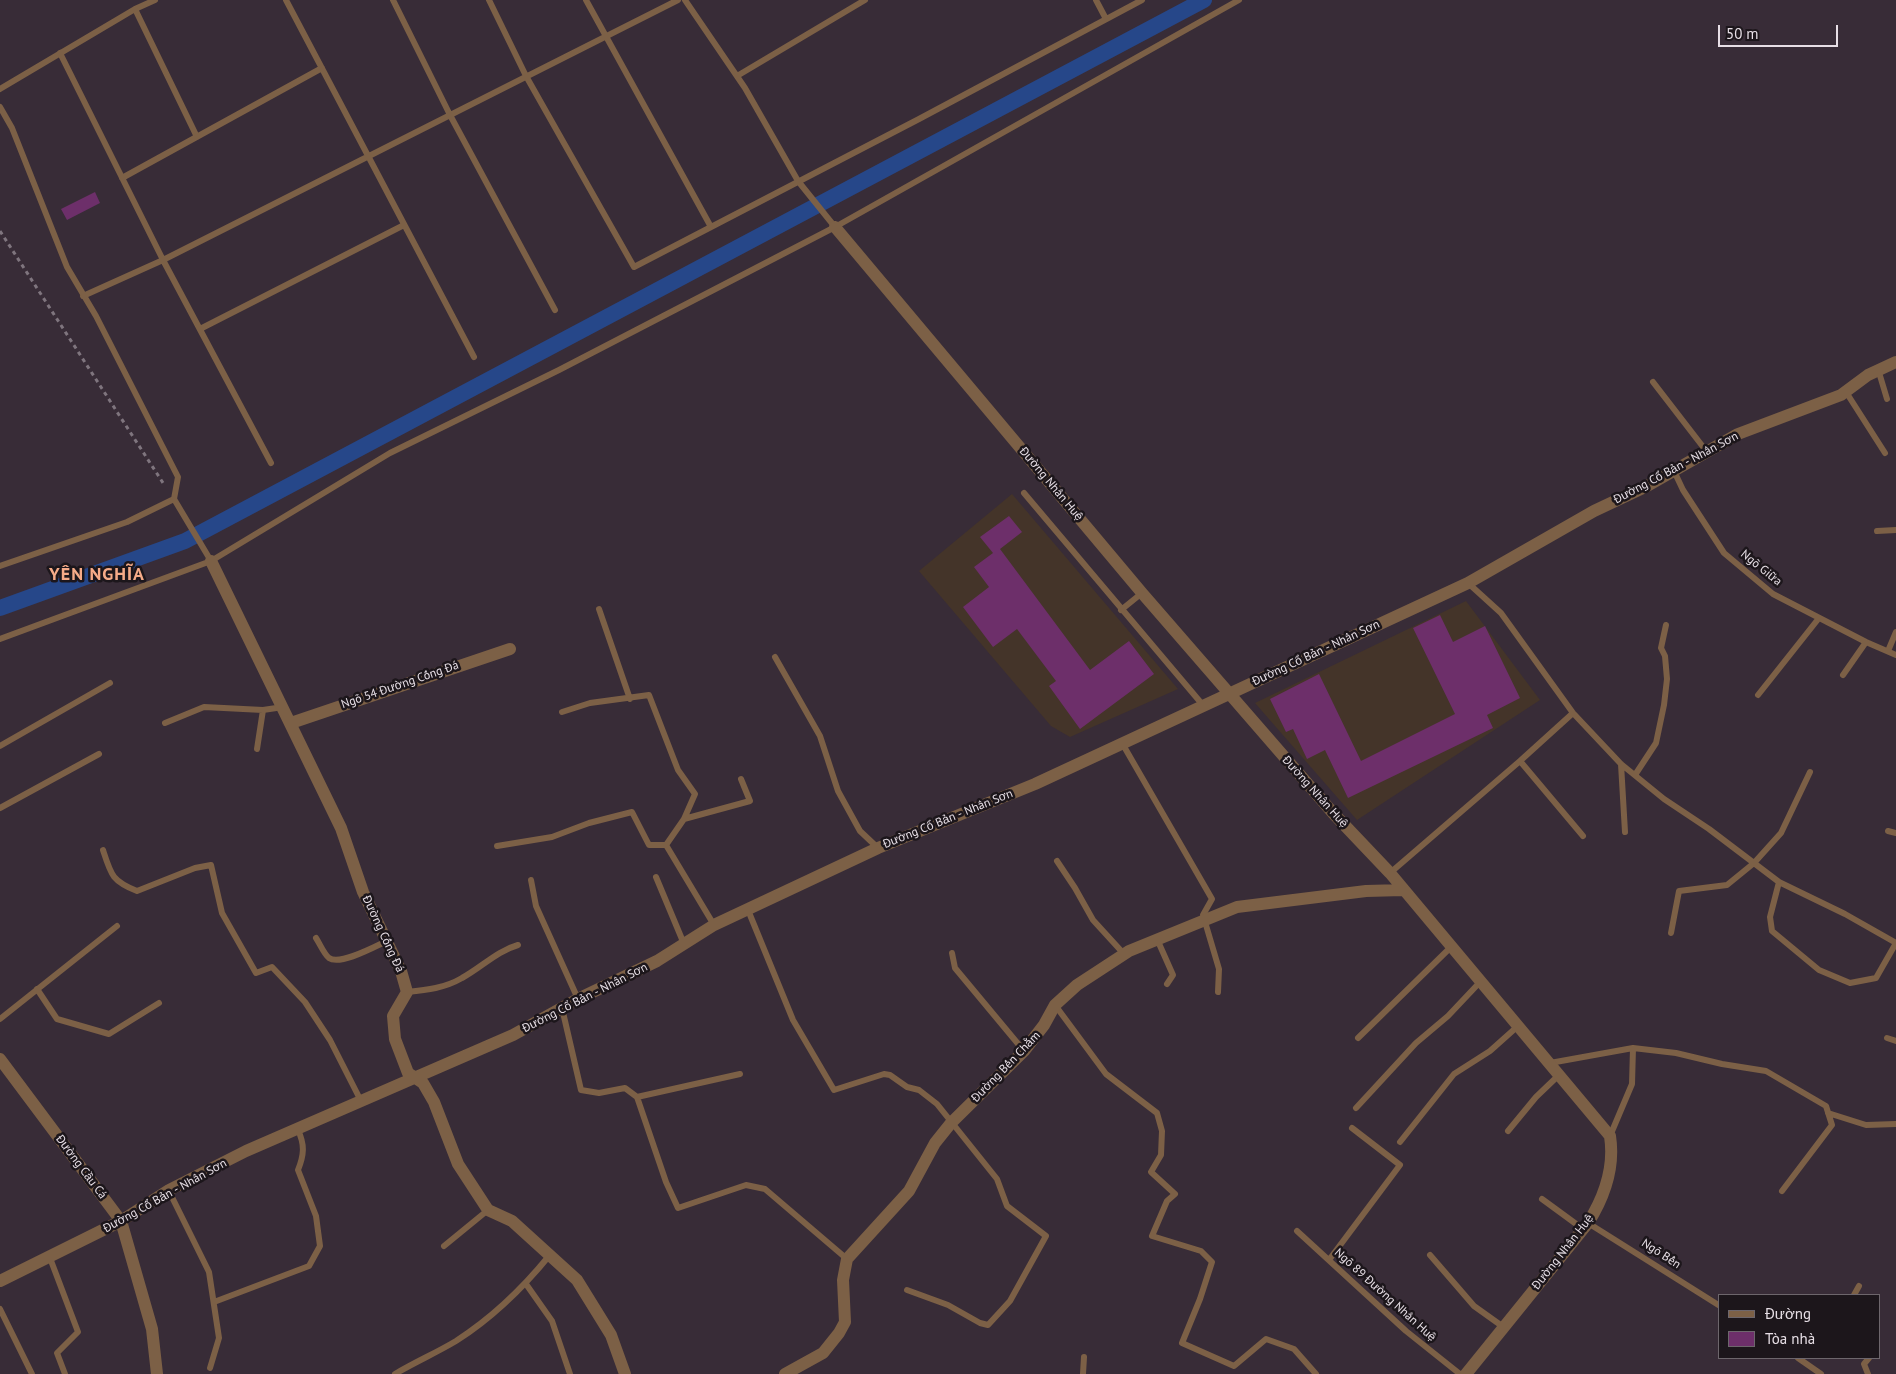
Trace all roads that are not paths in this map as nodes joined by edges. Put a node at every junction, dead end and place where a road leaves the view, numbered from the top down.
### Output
1 (155, 0) edge
2 (286, 0) edge
3 (394, 0) edge
4 (489, 0) edge
5 (586, 0) edge
6 (678, 0) edge
7 (684, 0) edge
8 (865, 0) edge
9 (1096, 0) edge
10 (1142, 0) edge
11 (1240, 0) edge
12 (135, 9) junction
13 (1106, 19) junction
14 (606, 36) junction
15 (60, 53) junction
16 (322, 68) junction
17 (526, 76) junction
18 (737, 76) junction
19 (0, 88) edge
20 (0, 107) edge
21 (450, 115) junction
22 (198, 137) junction
23 (368, 156) junction
24 (122, 178) junction
25 (798, 181) junction
26 (404, 225) junction
27 (711, 227) junction
28 (836, 227) junction
29 (163, 260) junction
30 (84, 296) junction
31 (555, 310) dead end
32 (200, 329) junction
33 (474, 357) dead end
34 (1896, 362) edge
35 (1878, 369) junction
36 (1653, 382) dead end
37 (1846, 392) junction
38 (1887, 399) dead end
39 (1708, 453) junction
40 (1885, 453) dead end
41 (271, 463) dead end
42 (1674, 471) junction
43 (1024, 493) dead end
44 (174, 499) junction
45 (1896, 530) edge
46 (1877, 531) dead end
47 (211, 561) junction
48 (0, 566) edge
49 (1468, 583) junction
50 (1142, 593) junction
51 (599, 608) dead end
52 (1121, 610) junction
53 (1819, 618) junction
54 (1666, 625) dead end
55 (1896, 632) edge
56 (0, 639) edge
57 (1866, 642) junction
58 (510, 649) dead end
59 (1888, 652) junction
60 (1896, 655) edge
61 (775, 657) dead end
62 (1843, 675) dead end
63 (110, 683) dead end
64 (1229, 694) junction
65 (1758, 695) dead end
66 (630, 699) junction
67 (1202, 704) junction
68 (283, 707) junction
69 (263, 710) junction
70 (562, 712) dead end
71 (1573, 713) junction
72 (165, 723) dead end
73 (291, 723) junction
74 (1121, 742) junction
75 (0, 746) edge
76 (257, 749) dead end
77 (99, 754) dead end
78 (1520, 762) junction
79 (1620, 764) junction
80 (1810, 772) dead end
81 (1635, 776) junction
82 (741, 779) dead end
83 (0, 808) edge
84 (684, 820) junction
85 (1888, 831) dead end
86 (1625, 832) dead end
87 (1896, 833) edge
88 (1583, 836) dead end
89 (666, 845) junction
90 (497, 846) dead end
91 (878, 848) junction
92 (103, 850) dead end
93 (1057, 861) dead end
94 (1754, 863) junction
95 (1390, 873) junction
96 (656, 877) dead end
97 (531, 880) dead end
98 (1779, 882) junction
99 (1403, 890) junction
100 (748, 910) junction
101 (1204, 919) junction
102 (714, 925) junction
103 (117, 926) dead end
104 (1671, 933) dead end
105 (316, 938) dead end
106 (1157, 939) junction
107 (388, 940) junction
108 (1896, 943) edge
109 (684, 944) junction
110 (518, 945) dead end
111 (1451, 947) junction
112 (952, 953) dead end
113 (1124, 954) junction
114 (1481, 982) junction
115 (1167, 984) dead end
116 (37, 989) junction
117 (406, 992) junction
118 (1218, 992) dead end
119 (578, 1000) junction
120 (159, 1003) dead end
121 (1054, 1005) junction
122 (562, 1008) junction
123 (0, 1019) edge
124 (1518, 1026) junction
125 (1358, 1038) dead end
126 (1887, 1038) dead end
127 (1896, 1041) edge
128 (1634, 1048) junction
129 (1024, 1051) junction
130 (0, 1059) edge
131 (1549, 1064) junction
132 (740, 1074) dead end
133 (1560, 1074) junction
134 (413, 1077) junction
135 (637, 1097) junction
136 (361, 1101) junction
137 (1356, 1108) dead end
138 (1828, 1113) junction
139 (951, 1123) junction
140 (1896, 1124) edge
141 (1352, 1128) dead end
142 (298, 1130) junction
143 (1508, 1131) dead end
144 (1610, 1136) junction
145 (1400, 1142) dead end
146 (168, 1188) junction
147 (1782, 1191) dead end
148 (1542, 1199) dead end
149 (488, 1210) junction
150 (122, 1221) junction
151 (1586, 1226) junction
152 (1297, 1231) dead end
153 (444, 1246) dead end
154 (1430, 1255) dead end
155 (549, 1256) junction
156 (50, 1258) junction
157 (847, 1259) junction
158 (1329, 1260) junction
159 (0, 1281) edge
160 (526, 1284) junction
161 (1859, 1286) dead end
162 (907, 1290) dead end
163 (1855, 1294) edge
164 (214, 1302) junction
165 (1718, 1305) edge
166 (0, 1309) edge
167 (1502, 1326) junction
168 (1084, 1357) dead end
169 (1799, 1359) edge
170 (1868, 1359) edge
171 (210, 1368) dead end
172 (32, 1374) edge
173 (65, 1374) edge
174 (157, 1374) edge
175 (395, 1374) edge
176 (570, 1374) edge
177 (625, 1374) edge
178 (785, 1374) edge
179 (1083, 1374) edge
180 (1316, 1374) edge
181 (1460, 1374) edge
182 (1466, 1374) edge
183 (1821, 1374) edge
184 (1868, 1374) edge

1 - 12 lane
2 - 16 lane
3 - 21 lane
4 - 17 lane
5 - 14 lane
6 - 14 lane
7 - 18 lane
8 - 18 lane
9 - 13 lane
10 - 13 lane
11 - 28 lane
12 - 15 lane
12 - 22 lane
13 - 25 lane
14 - 17 lane
14 - 27 lane
15 - 19 lane
15 - 24 lane
16 - 22 lane
16 - 23 lane
17 - 21 lane
17 - 27 lane
18 - 25 lane
20 - 30 lane
21 - 23 lane
21 - 31 lane
22 - 24 lane
23 - 26 lane
23 - 29 lane
24 - 29 lane
25 - 27 lane
25 - 28 lane
26 - 32 lane
26 - 33 lane
28 - 47 lane
28 - 50 street, Đường Nhân Huệ
29 - 30 lane
29 - 32 lane
30 - 44 lane
32 - 41 lane
34 - 35 street, Đường Cổ Bản - Nhân Sơn
35 - 37 street, Đường Cổ Bản - Nhân Sơn
35 - 38 lane
36 - 39 lane
37 - 39 street, Đường Cổ Bản - Nhân Sơn
37 - 40 lane
39 - 42 street, Đường Cổ Bản - Nhân Sơn
42 - 49 street, Đường Cổ Bản - Nhân Sơn
42 - 53 lane, Ngõ Giữa
43 - 52 lane
44 - 47 lane
44 - 48 lane
45 - 46 lane
47 - 56 lane
47 - 68 street, Đường Cống Đá
49 - 64 street, Đường Cổ Bản - Nhân Sơn
49 - 71 lane
50 - 52 lane
50 - 64 street, Đường Nhân Huệ
51 - 66 lane
52 - 67 lane
53 - 57 lane, Ngõ Giữa
53 - 65 lane
54 - 81 lane
55 - 59 lane
57 - 59 lane, Ngõ Giữa
57 - 62 lane
58 - 73 street, Ngõ 54 Đường Cống Đá
59 - 60 lane, Ngõ Giữa
61 - 91 lane
63 - 75 lane
64 - 67 street, Đường Cổ Bản - Nhân Sơn
64 - 95 street, Đường Nhân Huệ
66 - 70 lane
66 - 84 lane
67 - 74 street, Đường Cổ Bản - Nhân Sơn
68 - 69 lane
68 - 73 street, Đường Cống Đá
69 - 72 lane
69 - 76 lane
71 - 78 lane
71 - 79 lane
73 - 107 street, Đường Cống Đá
74 - 91 street, Đường Cổ Bản - Nhân Sơn
74 - 101 lane
77 - 83 lane
78 - 88 lane
78 - 95 lane
79 - 81 lane
79 - 86 lane
80 - 94 lane
81 - 94 lane
82 - 84 lane
84 - 89 lane
85 - 87 lane
89 - 90 lane
89 - 102 lane
91 - 100 street, Đường Cổ Bản - Nhân Sơn
92 - 136 lane
93 - 113 lane
94 - 98 lane
94 - 104 lane
95 - 99 street, Đường Nhân Huệ
96 - 109 lane
97 - 119 lane
98 - 108 lane
98 - 108 lane
99 - 101 street, Đường Bến Chằm
99 - 111 street, Đường Nhân Huệ
100 - 102 street, Đường Cổ Bản - Nhân Sơn
100 - 139 lane
101 - 106 street, Đường Bến Chằm
101 - 118 lane
102 - 109 street, Đường Cổ Bản - Nhân Sơn
103 - 116 lane
105 - 107 lane
106 - 113 street, Đường Bến Chằm
106 - 115 lane
107 - 117 street, Đường Cống Đá
109 - 119 street, Đường Cổ Bản - Nhân Sơn
110 - 117 lane
111 - 114 street, Đường Nhân Huệ
111 - 125 lane
112 - 129 lane
113 - 121 street, Đường Bến Chằm
114 - 124 street, Đường Nhân Huệ
114 - 137 lane
116 - 120 lane
116 - 123 lane
117 - 134 street
119 - 122 street, Đường Cổ Bản - Nhân Sơn
121 - 129 street, Đường Bến Chằm
121 - 180 lane
122 - 134 street, Đường Cổ Bản - Nhân Sơn
122 - 135 lane
124 - 131 street, Đường Nhân Huệ
124 - 145 lane
126 - 127 lane
128 - 131 lane
128 - 138 lane
128 - 144 lane
129 - 139 street, Đường Bến Chằm
130 - 150 street, Đường Cầu Cá
131 - 133 street, Đường Nhân Huệ
132 - 135 lane
133 - 143 lane
133 - 144 street, Đường Nhân Huệ
134 - 136 street, Đường Cổ Bản - Nhân Sơn
134 - 149 street
135 - 157 lane
136 - 142 street, Đường Cổ Bản - Nhân Sơn
138 - 140 lane
138 - 147 lane
139 - 157 street, Đường Bến Chằm
139 - 162 lane
141 - 158 lane
142 - 146 street, Đường Cổ Bản - Nhân Sơn
142 - 164 lane
144 - 151 street, Đường Nhân Huệ
146 - 150 street, Đường Cổ Bản - Nhân Sơn
146 - 164 lane
148 - 151 lane, Ngõ Bến
149 - 153 lane
149 - 155 street
150 - 156 street, Đường Cổ Bản - Nhân Sơn
150 - 174 street, Đường Cầu Cá
151 - 165 lane, Ngõ Bến
151 - 167 street, Đường Nhân Huệ
152 - 158 lane, Ngõ 89 Đường Nhân Huệ
154 - 167 lane
155 - 160 lane
155 - 177 street
156 - 159 street, Đường Cổ Bản - Nhân Sơn
156 - 173 lane
157 - 178 street
158 - 181 lane, Ngõ 89 Đường Nhân Huệ
160 - 175 lane
160 - 176 lane
161 - 163 lane
164 - 171 lane
166 - 172 lane
167 - 182 street, Đường Nhân Huệ
168 - 179 lane
169 - 183 lane
170 - 184 lane

